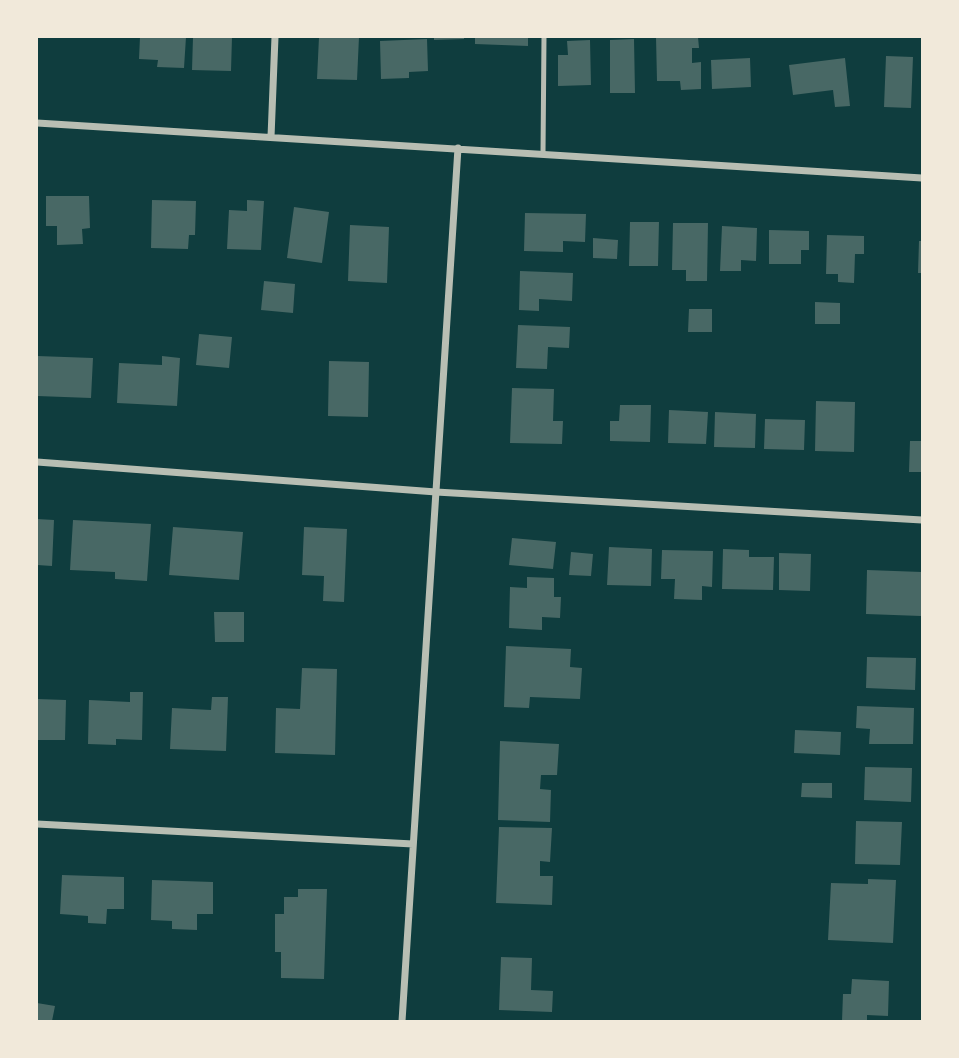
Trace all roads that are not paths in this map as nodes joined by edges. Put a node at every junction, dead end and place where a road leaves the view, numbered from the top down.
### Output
1 (275, 37) edge
2 (544, 37) edge
3 (37, 122) edge
4 (271, 137) junction
5 (458, 148) junction
6 (543, 153) junction
7 (922, 178) edge
8 (37, 462) edge
9 (436, 492) junction
10 (922, 520) edge
11 (37, 824) edge
12 (413, 844) junction
13 (402, 1021) edge

1 - 4 street
2 - 6 lane
3 - 4 street
4 - 5 street
5 - 6 street
5 - 9 street
6 - 7 street
8 - 9 street
9 - 10 street
9 - 12 street
11 - 12 street
12 - 13 street

